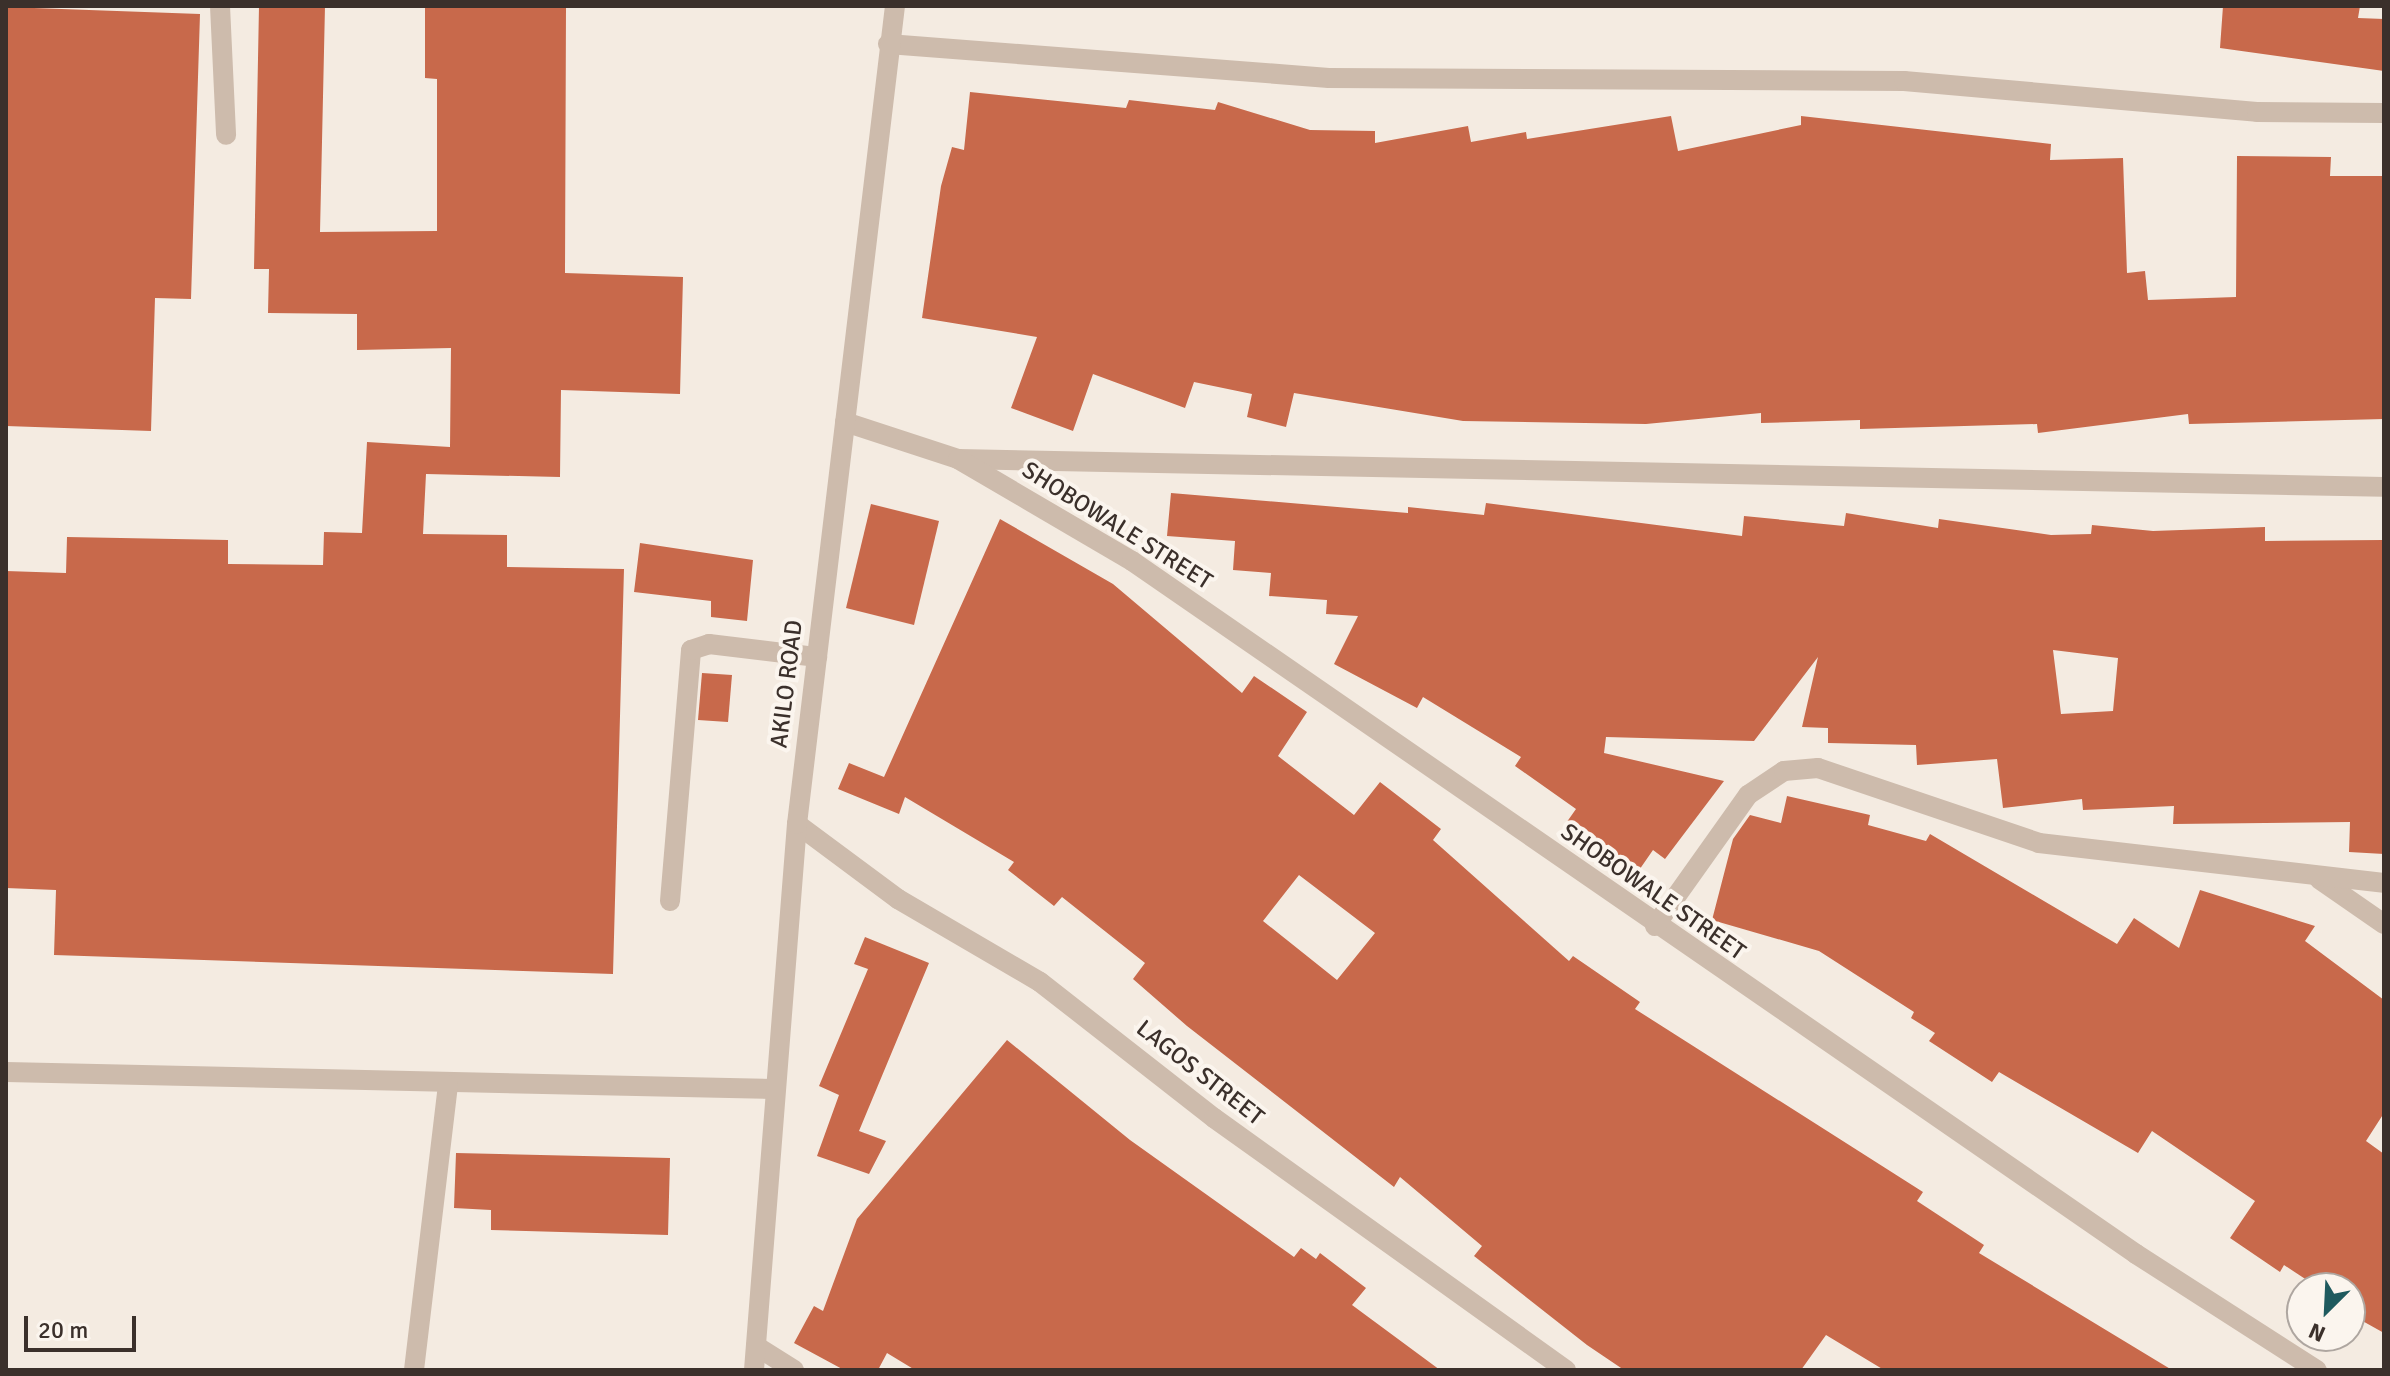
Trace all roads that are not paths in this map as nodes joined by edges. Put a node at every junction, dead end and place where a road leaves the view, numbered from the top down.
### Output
1 (220, 6) edge
2 (895, 6) edge
3 (888, 44) junction
4 (2384, 113) edge
5 (226, 135) dead end
6 (845, 422) junction
7 (958, 459) junction
8 (2384, 487) edge
9 (817, 657) junction
10 (797, 824) junction
11 (2319, 879) junction
12 (2384, 883) edge
13 (670, 901) dead end
14 (2384, 924) edge
15 (1655, 926) junction
16 (6, 1072) edge
17 (448, 1085) junction
18 (773, 1089) junction
19 (756, 1346) junction
20 (414, 1370) edge
21 (754, 1370) edge
22 (794, 1370) edge
23 (1566, 1370) edge
24 (2317, 1370) edge

1 - 5 street
2 - 3 street, AKILO ROAD
3 - 4 street
3 - 6 street, AKILO ROAD
6 - 7 street
6 - 9 street, AKILO ROAD
7 - 8 street
7 - 15 street, SHOBOWALE STREET
9 - 10 street, AKILO ROAD
9 - 13 street
10 - 18 street, AKILO ROAD
10 - 23 street, LAGOS STREET
11 - 12 street
11 - 14 street
11 - 15 street
15 - 24 street, SHOBOWALE STREET
16 - 17 street
17 - 18 street
17 - 20 street
18 - 19 street, AKILO ROAD
19 - 21 street, AKILO ROAD
19 - 22 street

